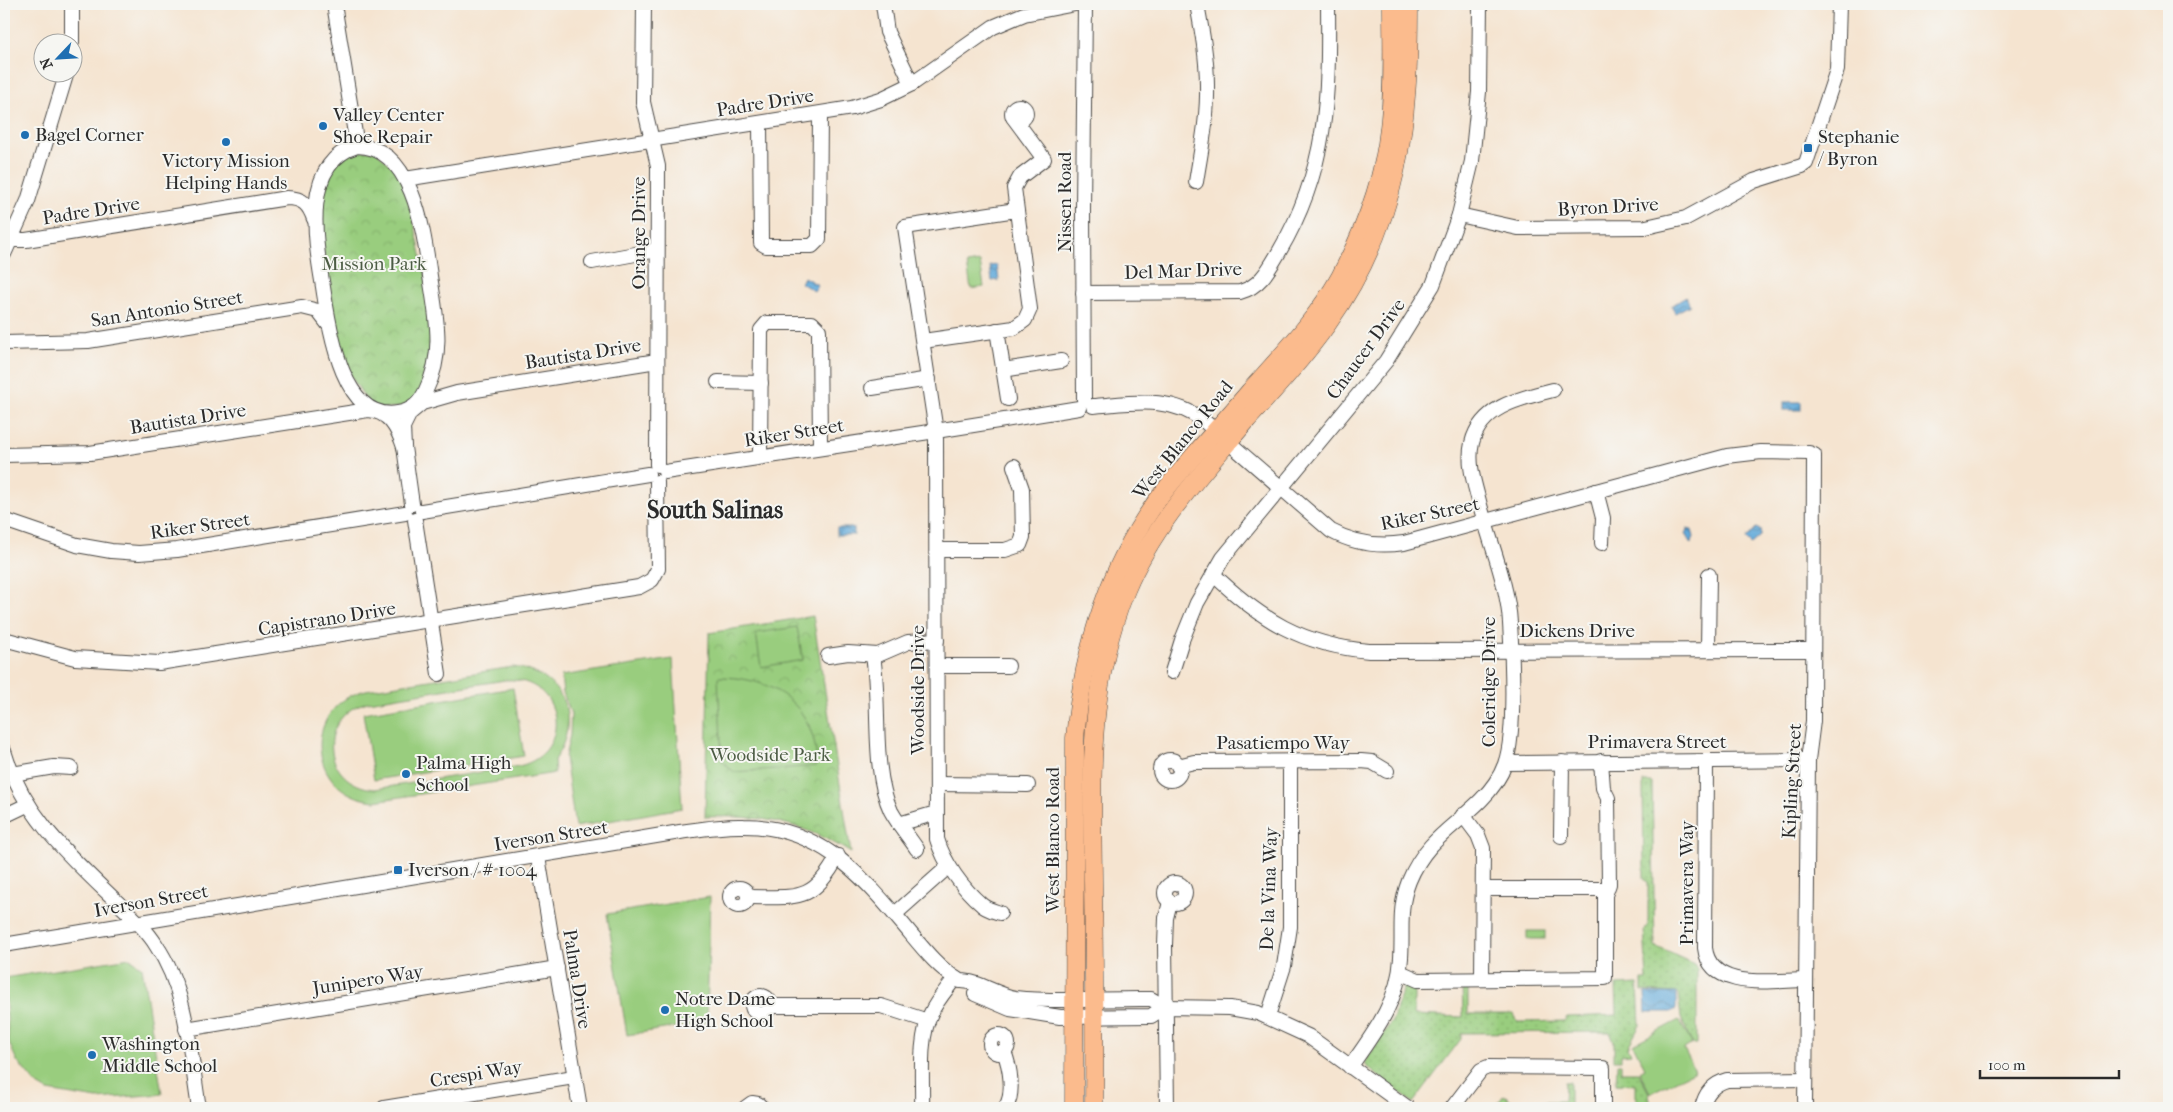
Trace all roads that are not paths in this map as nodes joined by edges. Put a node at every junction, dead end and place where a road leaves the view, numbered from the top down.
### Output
1 (72, 4) edge
2 (334, 4) edge
3 (644, 4) edge
4 (883, 4) edge
5 (1075, 4) edge
6 (1085, 4) edge
7 (1197, 4) edge
8 (1328, 4) edge
9 (1392, 4) edge
10 (1408, 4) edge
11 (1480, 4) edge
12 (1839, 4) edge
13 (72, 32) edge
14 (64, 82) edge
15 (912, 84) junction
16 (820, 114) junction
17 (1013, 117) dead end
18 (760, 123) junction
19 (654, 140) junction
20 (357, 146) junction
21 (438, 174) junction
22 (405, 179) junction
23 (323, 180) junction
24 (1196, 182) dead end
25 (287, 198) junction
26 (415, 199) junction
27 (1016, 210) junction
28 (1459, 215) junction
29 (314, 220) junction
30 (10, 240) junction
31 (657, 250) junction
32 (4, 254) edge
33 (592, 262) dead end
34 (322, 284) junction
35 (1083, 293) junction
36 (302, 307) junction
37 (329, 324) junction
38 (997, 330) junction
39 (923, 342) junction
40 (4, 343) edge
41 (1061, 361) dead end
42 (657, 362) junction
43 (435, 365) junction
44 (1003, 370) junction
45 (929, 379) junction
46 (348, 382) junction
47 (718, 382) dead end
48 (761, 383) junction
49 (872, 388) dead end
50 (1552, 390) dead end
51 (456, 394) junction
52 (1008, 399) dead end
53 (1086, 405) junction
54 (416, 406) junction
55 (376, 412) junction
56 (330, 414) junction
57 (936, 431) junction
58 (1222, 437) junction
59 (404, 447) junction
60 (820, 448) junction
61 (4, 454) edge
62 (1814, 455) joint
63 (760, 457) junction
64 (1014, 466) dead end
65 (657, 473) junction
66 (1282, 489) junction
67 (1596, 491) junction
68 (413, 512) junction
69 (4, 520) edge
70 (1485, 522) junction
71 (1602, 543) dead end
72 (937, 550) junction
73 (1213, 574) junction
74 (1708, 574) dead end
75 (654, 577) joint
76 (431, 621) junction
77 (4, 639) edge
78 (937, 640) junction
79 (1708, 649) junction
80 (1511, 650) junction
81 (1813, 650) junction
82 (828, 656) dead end
83 (873, 656) junction
84 (937, 666) junction
85 (1008, 666) dead end
86 (1172, 672) dead end
87 (439, 674) dead end
88 (4, 751) edge
89 (1808, 760) junction
90 (1601, 761) junction
91 (1706, 761) junction
92 (1290, 762) junction
93 (1562, 762) junction
94 (1506, 763) junction
95 (1178, 766) dead end
96 (71, 768) dead end
97 (1387, 771) dead end
98 (12, 774) junction
99 (938, 784) junction
100 (1028, 785) dead end
101 (27, 804) junction
102 (936, 813) junction
103 (1463, 815) junction
104 (4, 816) edge
105 (899, 824) junction
106 (1561, 836) dead end
107 (917, 849) dead end
108 (538, 856) junction
109 (838, 856) junction
110 (949, 866) junction
111 (1483, 888) junction
112 (1607, 889) junction
113 (748, 897) dead end
114 (1170, 902) dead end
115 (1000, 913) dead end
116 (895, 914) junction
117 (138, 922) junction
118 (4, 945) edge
119 (556, 968) junction
120 (1400, 972) junction
121 (958, 979) junction
122 (1482, 980) junction
123 (1805, 980) junction
124 (1095, 998) junction
125 (1074, 999) junction
126 (770, 1006) dead end
127 (1165, 1007) junction
128 (1268, 1016) junction
129 (1074, 1017) junction
130 (1095, 1017) junction
131 (928, 1021) junction
132 (186, 1029) junction
133 (1004, 1052) dead end
134 (1350, 1067) junction
135 (574, 1077) junction
136 (1805, 1079) junction
137 (199, 1108) edge
138 (384, 1108) edge
139 (580, 1108) edge
140 (745, 1108) edge
141 (762, 1108) edge
142 (922, 1108) edge
143 (1006, 1108) edge
144 (1074, 1108) edge
145 (1094, 1108) edge
146 (1167, 1108) edge
147 (1408, 1108) edge
148 (1452, 1108) edge
149 (1603, 1108) edge
150 (1702, 1108) edge
151 (1805, 1108) edge

1 - 13 street
2 - 20 street
3 - 19 street, Orange Drive
4 - 15 street
5 - 15 street, Padre Drive
6 - 35 street, Nissen Road
7 - 24 street
8 - 35 street, Del Mar Drive
9 - 58 main road, West Blanco Road
10 - 58 main road, West Blanco Road
11 - 28 street, Chaucer Drive
12 - 28 street, Byron Drive
14 - 30 street
15 - 16 street, Padre Drive
16 - 18 street, Padre Drive
16 - 18 street
17 - 27 street
18 - 19 street, Padre Drive
19 - 21 street, Padre Drive
19 - 31 street, Orange Drive
20 - 22 street
20 - 23 street
21 - 22 street, Padre Drive
21 - 26 street
22 - 26 street
23 - 25 street, Padre Drive
23 - 29 street
25 - 29 street
25 - 30 street, Padre Drive
26 - 43 street
27 - 38 street
27 - 39 street, Woodside Drive
28 - 66 street, Chaucer Drive
29 - 34 street
30 - 32 street
31 - 33 street
31 - 42 street, Orange Drive
34 - 36 street
34 - 37 street
35 - 53 street, Nissen Road
36 - 37 street
36 - 40 street, San Antonio Street
37 - 46 street
38 - 39 street
38 - 44 street
39 - 45 street, Woodside Drive
41 - 44 street
42 - 51 street, Bautista Drive
42 - 65 street, Orange Drive
43 - 51 street
43 - 54 street
44 - 52 street
45 - 49 street
45 - 57 street, Woodside Drive
46 - 55 street
46 - 56 street
47 - 48 street
48 - 60 street
48 - 63 street
50 - 70 street, Coleridge Drive
51 - 54 street, Bautista Drive
53 - 57 street, Riker Street
53 - 58 street, Riker Street
54 - 55 street, Bautista Drive
54 - 59 street
55 - 56 street, Bautista Drive
55 - 59 street
56 - 61 street, Bautista Drive
57 - 60 street, Riker Street
57 - 72 street, Woodside Drive
58 - 66 street, Riker Street
58 - 124 main road, West Blanco Road
58 - 125 main road, West Blanco Road
59 - 68 street
60 - 63 street, Riker Street
62 - 67 street, Riker Street
62 - 81 street, Kipling Street
63 - 65 street, Riker Street
64 - 72 street
65 - 68 street, Riker Street
65 - 75 street, Orange Drive
66 - 70 street, Riker Street
66 - 73 street, Chaucer Drive
67 - 70 street, Riker Street
67 - 71 street
68 - 69 street, Riker Street
68 - 76 street
70 - 80 street, Coleridge Drive
72 - 78 street, Woodside Drive
73 - 80 street, Dickens Drive
73 - 86 street, Chaucer Drive
74 - 79 street
75 - 76 street, Capistrano Drive
76 - 77 street, Capistrano Drive
76 - 87 street
78 - 83 street
78 - 84 street, Woodside Drive
79 - 80 street, Dickens Drive
79 - 81 street, Dickens Drive
80 - 94 street, Coleridge Drive
81 - 89 street, Kipling Street
82 - 83 street
83 - 105 street
84 - 85 street
84 - 99 street, Woodside Drive
88 - 98 street
89 - 91 street, Primavera Street
89 - 123 street, Kipling Street
90 - 91 street, Primavera Street
90 - 93 street, Primavera Street
90 - 112 street
91 - 123 street, Primavera Way
92 - 95 street, Pasatiempo Way
92 - 97 street, Pasatiempo Way
92 - 128 street, De la Vina Way
93 - 94 street, Primavera Street
93 - 106 street
94 - 103 street, Coleridge Drive
96 - 98 street
98 - 101 street
99 - 100 street
99 - 102 street, Woodside Drive
101 - 104 street
101 - 117 street
102 - 105 street
102 - 110 street, Woodside Drive
103 - 111 street
103 - 120 street, Coleridge Drive
105 - 107 street
108 - 109 street, Iverson Street
108 - 117 street, Iverson Street
108 - 119 street, Palma Drive
109 - 113 street
109 - 116 street, Iverson Street
110 - 115 street, Woodside Drive
110 - 116 street
111 - 112 street
111 - 122 street
112 - 122 street
114 - 127 street
116 - 121 street, Iverson Street
117 - 118 street, Iverson Street
117 - 132 street
119 - 132 street, Junipero Way
119 - 135 street, Palma Drive
120 - 122 street
120 - 134 street, Coleridge Drive
121 - 125 street, Iverson Street
121 - 129 street, Iverson Street
121 - 131 street
123 - 136 street, Kipling Street
124 - 125 street, Iverson Street
124 - 127 street, Iverson Street
124 - 130 main road, West Blanco Road
125 - 129 main road, West Blanco Road
126 - 131 street
127 - 128 street
127 - 130 street, Iverson Street
127 - 146 street
128 - 134 street
129 - 130 street, Iverson Street
129 - 144 main road, West Blanco Road
130 - 145 main road, West Blanco Road
131 - 142 street
132 - 137 street
133 - 143 street
134 - 147 street
135 - 138 street, Crespi Way
135 - 139 street, Palma Drive
136 - 150 street
136 - 151 street, Kipling Street
140 - 141 street
148 - 149 street

